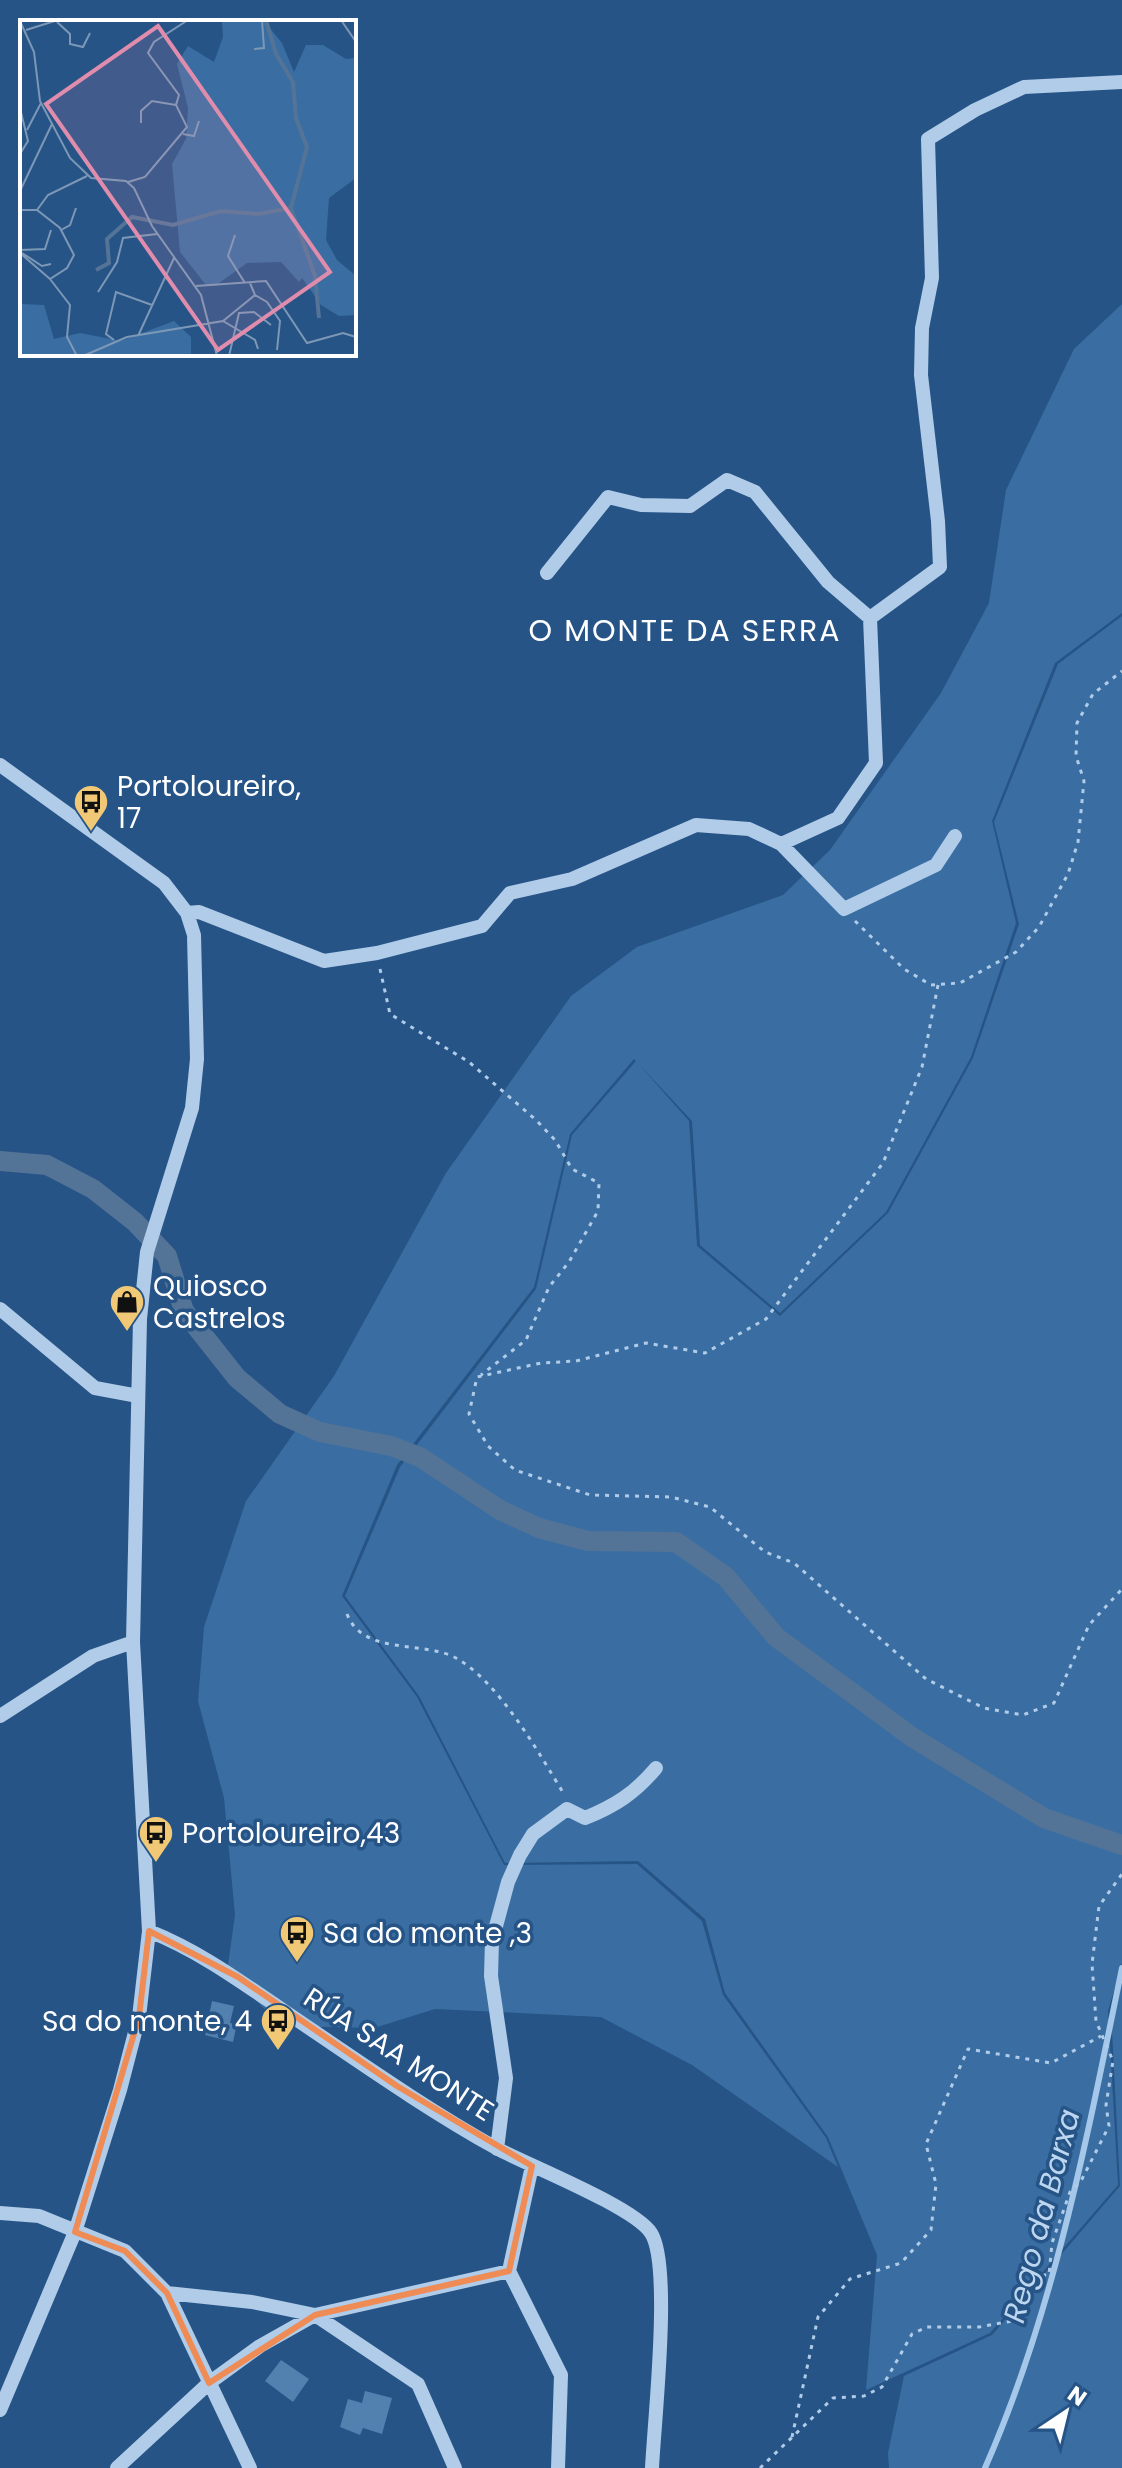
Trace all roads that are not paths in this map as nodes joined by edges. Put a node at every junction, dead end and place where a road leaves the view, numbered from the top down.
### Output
1 (1122, 82) edge
2 (547, 573) dead end
3 (870, 618) junction
4 (0, 765) edge
5 (955, 836) dead end
6 (781, 844) junction
7 (187, 913) junction
8 (0, 1309) edge
9 (138, 1396) junction
10 (133, 1642) junction
11 (0, 1716) edge
12 (656, 1768) dead end
13 (149, 1931) junction
14 (497, 2149) junction
15 (532, 2166) junction
16 (0, 2213) edge
17 (75, 2232) junction
18 (509, 2271) junction
19 (167, 2293) junction
20 (315, 2315) junction
21 (209, 2383) junction
22 (0, 2410) edge
23 (117, 2468) edge
24 (250, 2468) edge
25 (455, 2468) edge
26 (558, 2468) edge
27 (652, 2468) edge

1 - 3 street
2 - 3 street
3 - 6 street
4 - 7 street
5 - 6 street
6 - 7 street
7 - 9 street
8 - 9 street
9 - 10 street
10 - 11 street
10 - 13 street
12 - 14 street, RÚA SAA MONTE
13 - 14 street, RÚA SAA MONTE
13 - 17 street
14 - 15 street, RÚA SAA MONTE
15 - 18 street
15 - 27 street, RÚA SAA MONTE
16 - 17 street
17 - 19 street
17 - 22 street
18 - 20 street
18 - 26 street
19 - 20 street
19 - 21 street
20 - 21 street
20 - 25 street
21 - 23 street
21 - 24 street

